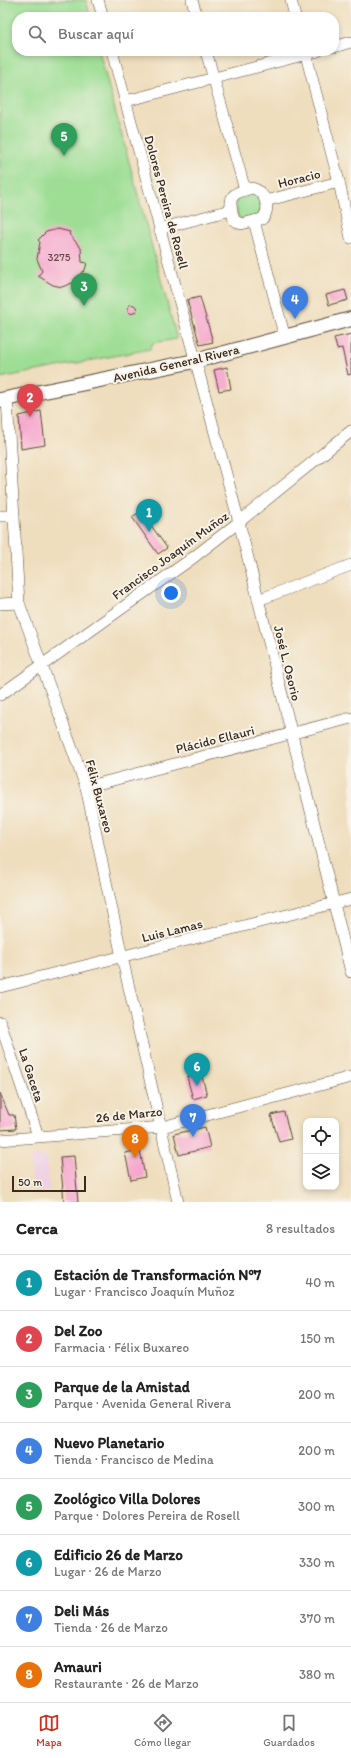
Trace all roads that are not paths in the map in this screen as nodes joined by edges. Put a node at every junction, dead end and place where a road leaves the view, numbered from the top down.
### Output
1 (98, 0) edge
2 (192, 0) edge
3 (291, 0) edge
4 (102, 12) edge
5 (196, 12) edge
6 (294, 12) edge
7 (351, 42) edge
8 (339, 46) edge
9 (113, 56) edge
10 (207, 56) edge
11 (294, 56) edge
12 (306, 56) edge
13 (213, 79) junction
14 (126, 102) junction
15 (339, 182) junction
16 (248, 189) junction
17 (265, 201) junction
18 (231, 210) junction
19 (254, 221) junction
20 (159, 229) junction
21 (351, 238) edge
22 (351, 319) edge
23 (285, 338) junction
24 (195, 360) junction
25 (4, 399) edge
26 (351, 431) edge
27 (0, 516) edge
28 (14, 516) junction
29 (239, 522) junction
30 (351, 565) edge
31 (258, 600) junction
32 (19, 603) junction
33 (0, 604) edge
34 (43, 665) junction
35 (0, 695) edge
36 (351, 718) edge
37 (290, 734) junction
38 (86, 787) junction
39 (351, 898) edge
40 (333, 903) junction
41 (122, 957) junction
42 (351, 972) edge
43 (0, 987) edge
44 (0, 1022) edge
45 (351, 1076) edge
46 (162, 1126) junction
47 (38, 1136) junction
48 (0, 1140) edge
49 (178, 1202) edge

1 - 4 street
2 - 5 street
3 - 6 street
7 - 8 street
9 - 14 street, Dolores Pereira de Rosell
10 - 13 street
11 - 13 street
12 - 15 street
13 - 14 street
13 - 16 street
14 - 20 street, Dolores Pereira de Rosell
15 - 17 street, Horacio
15 - 21 street
16 - 17 street
16 - 18 street
17 - 19 street
18 - 19 street
18 - 20 street
19 - 23 street
20 - 24 street, Dolores Pereira de Rosell
22 - 23 main road, Avenida General Rivera
23 - 24 main road, Avenida General Rivera
24 - 25 main road, Avenida General Rivera
24 - 29 street, José L. Osorio
25 - 28 street, Félix Buxareo
26 - 29 street, Francisco Joaquín Muñoz
27 - 28 street
28 - 32 street, Félix Buxareo
29 - 31 street, José L. Osorio
29 - 34 street, Francisco Joaquín Muñoz
30 - 31 street
31 - 37 street, José L. Osorio
32 - 33 street
32 - 34 street, Félix Buxareo
34 - 35 street, Francisco Joaquín Muñoz
34 - 38 street, Félix Buxareo
36 - 37 street, Plácido Ellauri
37 - 38 street, Plácido Ellauri
37 - 40 street, José L. Osorio
38 - 41 street, Félix Buxareo
39 - 40 street, Luis Lamas
40 - 41 street, Luis Lamas
40 - 42 street, José L. Osorio
41 - 43 street, Luis Lamas
41 - 46 street, Félix Buxareo
44 - 47 street, La Gaceta
45 - 46 street, 26 de Marzo
46 - 47 street, 26 de Marzo
46 - 49 street, Félix Buxareo
47 - 48 street, 26 de Marzo

